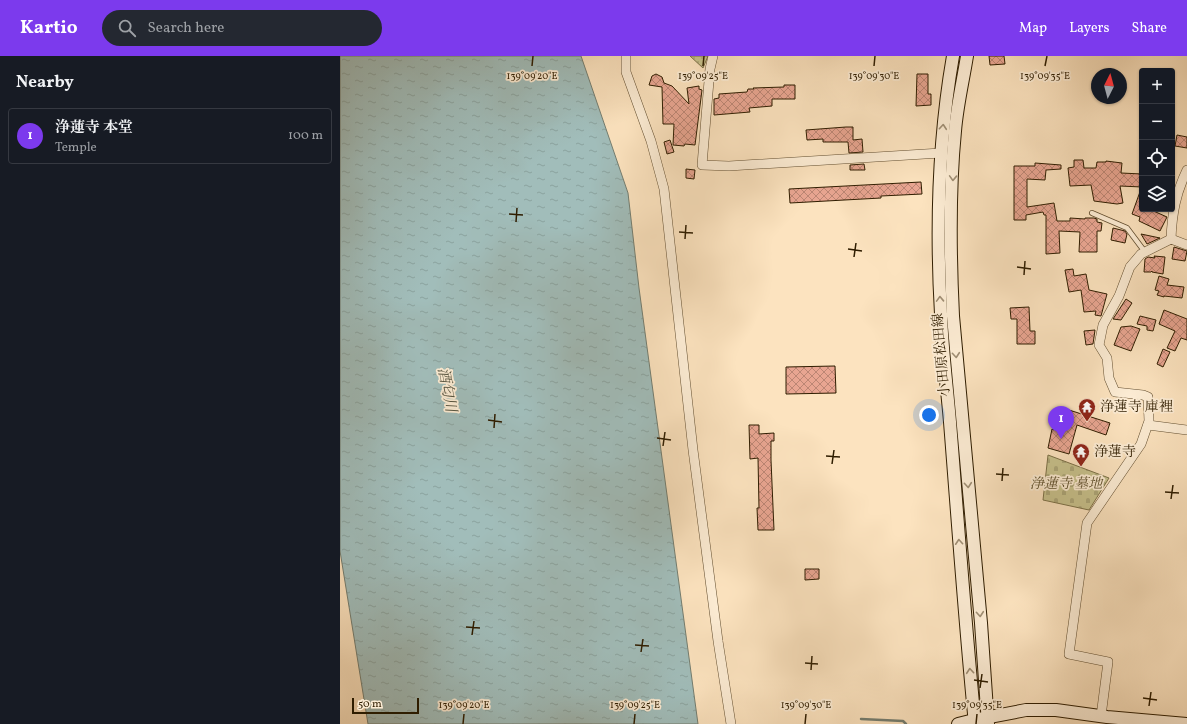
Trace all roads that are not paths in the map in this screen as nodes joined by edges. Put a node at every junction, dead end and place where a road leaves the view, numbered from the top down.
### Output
1 (621, 56) edge
2 (626, 56) edge
3 (714, 56) edge
4 (953, 56) edge
5 (967, 56) edge
6 (626, 72) junction
7 (941, 153) junction
8 (1187, 170) edge
9 (1092, 214) dead end
10 (1171, 239) junction
11 (1187, 245) edge
12 (1145, 252) junction
13 (1148, 425) junction
14 (1187, 430) edge
15 (1105, 719) edge
16 (988, 721) edge
17 (974, 722) edge
18 (731, 724) edge
19 (958, 724) edge
20 (1186, 724) edge

1 - 6 street
2 - 6 street
3 - 7 street
7 -> 4 main road, 小田原松田線
5 -> 16 main road, 小田原松田線
6 - 18 street
17 -> 7 main road, 小田原松田線
8 - 10 street
9 - 12 lane
10 - 11 street
10 - 12 street
12 - 13 street
13 - 14 street
13 - 15 street
15 - 16 main road
15 - 20 main road
16 - 17 main road
17 - 19 main road

